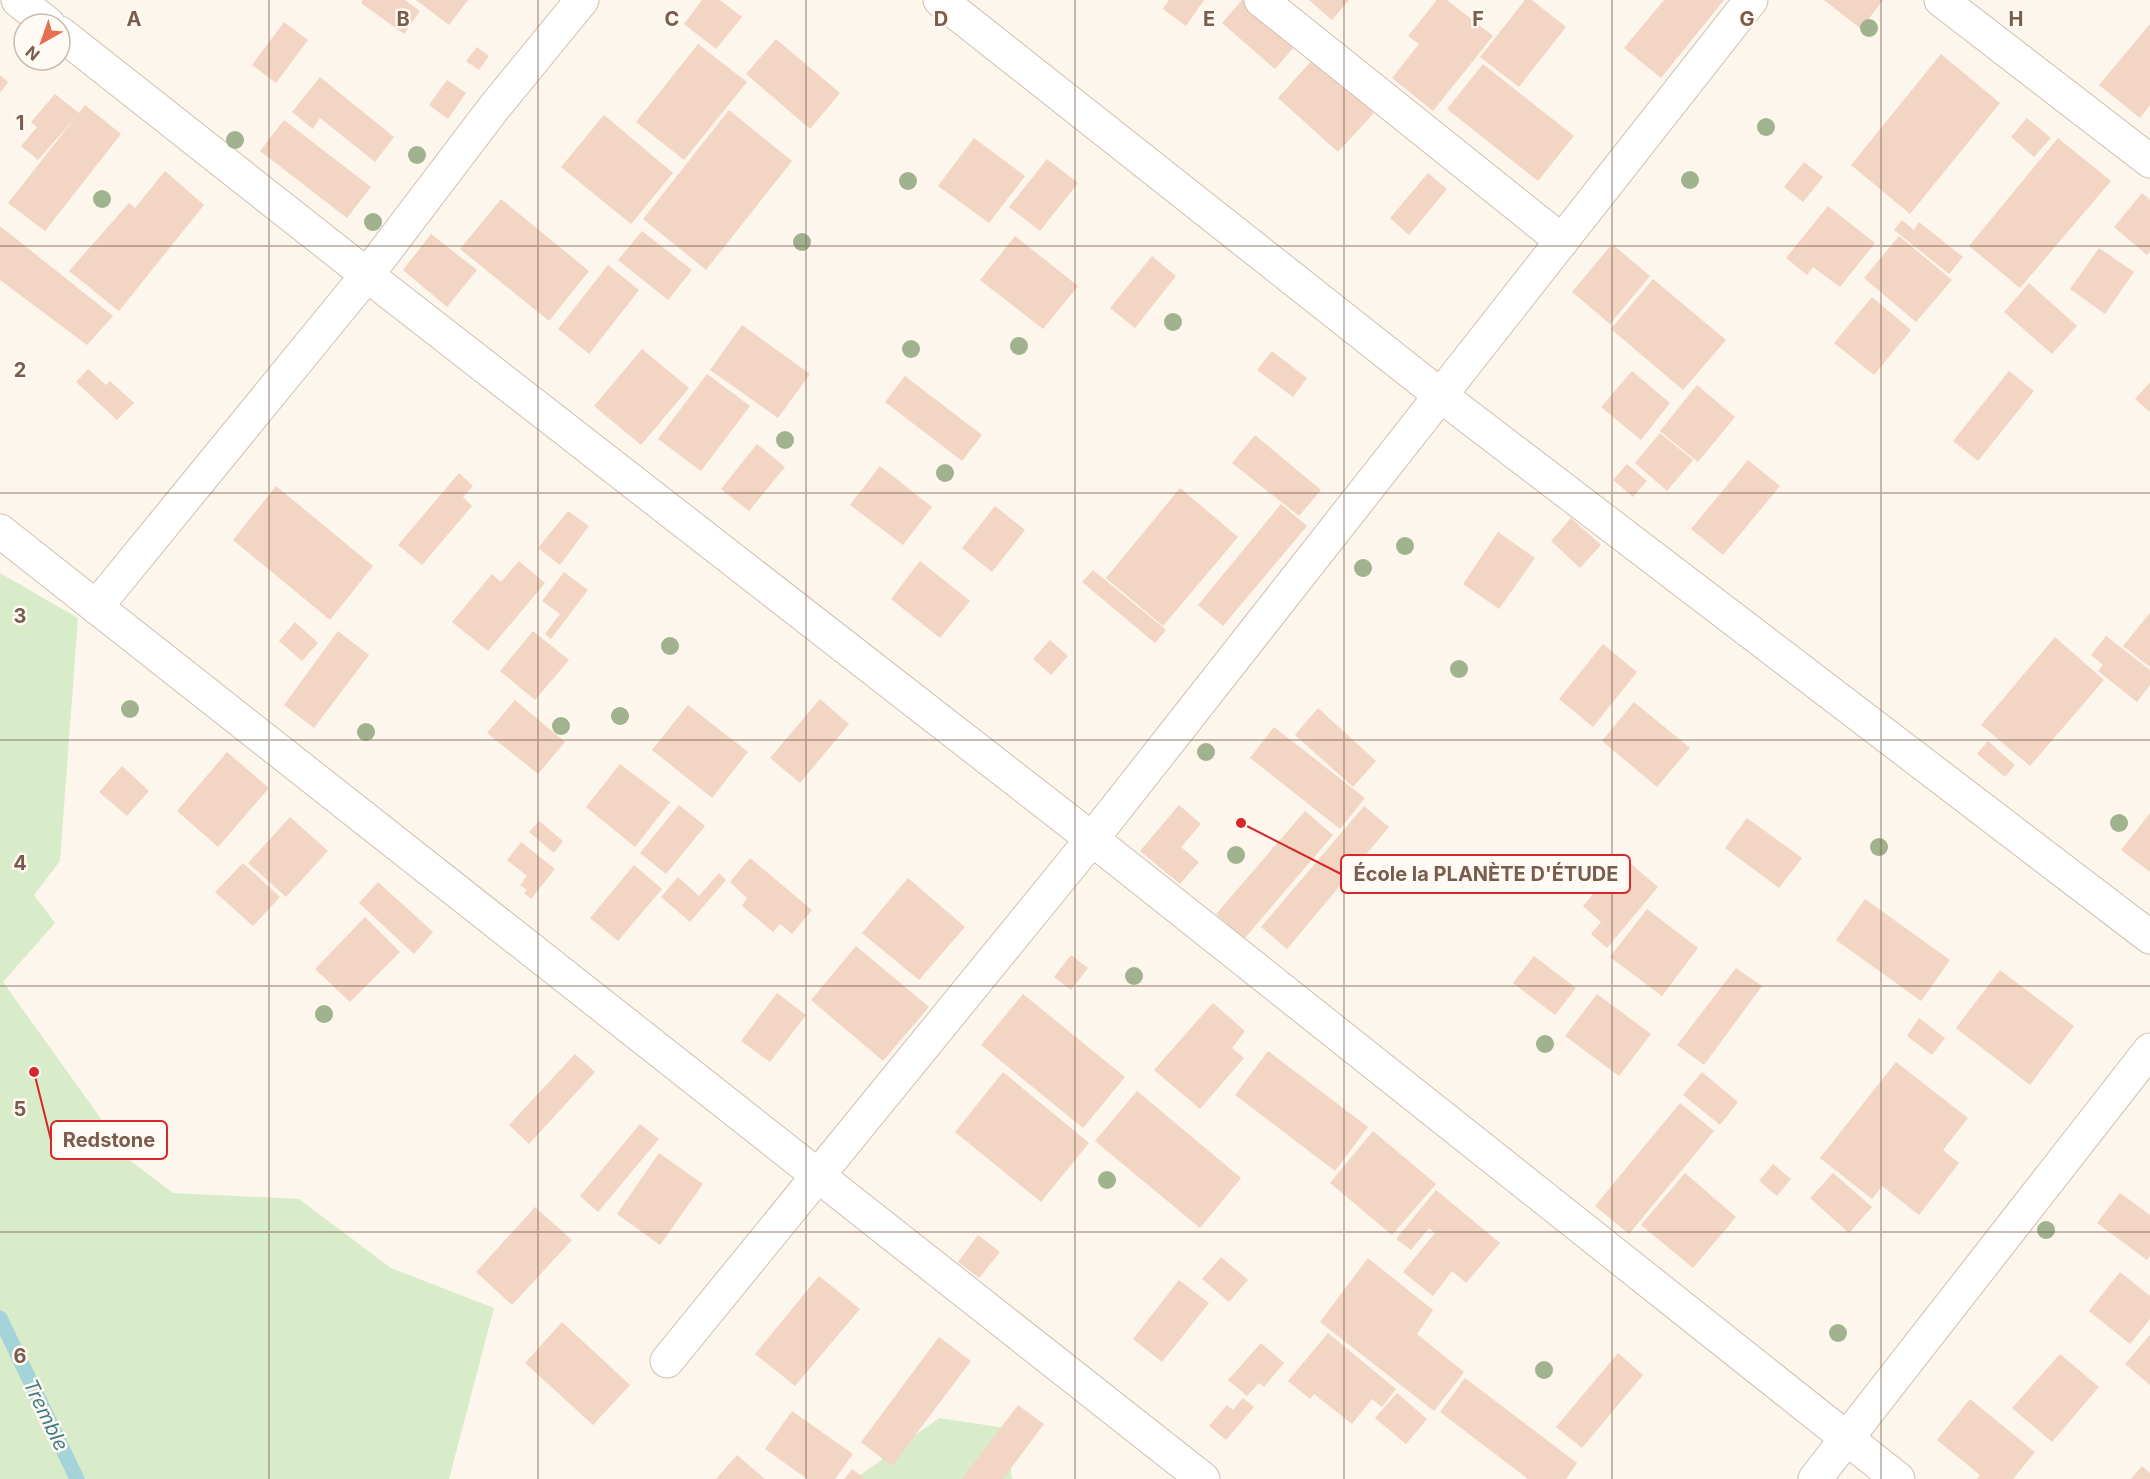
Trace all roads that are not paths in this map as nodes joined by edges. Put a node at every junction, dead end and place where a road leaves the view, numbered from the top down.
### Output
1 (18, 0) edge
2 (582, 0) edge
3 (940, 0) edge
4 (1261, 0) edge
5 (1751, 0) edge
6 (1941, 0) edge
7 (33, 12) edge
8 (72, 42) edge
9 (2150, 161) edge
10 (1562, 242) junction
11 (367, 275) junction
12 (1440, 395) junction
13 (0, 531) edge
14 (96, 607) junction
15 (1092, 839) junction
16 (2150, 937) edge
17 (2150, 1050) edge
18 (818, 1176) junction
19 (667, 1361) dead end
20 (1846, 1438) junction
21 (1203, 1479) edge
22 (1815, 1479) edge
23 (1898, 1479) edge

1 - 7 street
2 - 11 street
3 - 12 street
4 - 10 street
5 - 10 street
6 - 9 street
8 - 11 street
10 - 12 street
11 - 14 street
11 - 15 street
12 - 15 street
12 - 16 street
13 - 14 street
14 - 18 street
15 - 18 street
15 - 20 street
17 - 20 street
18 - 19 street
18 - 21 street
20 - 22 street
20 - 23 street

